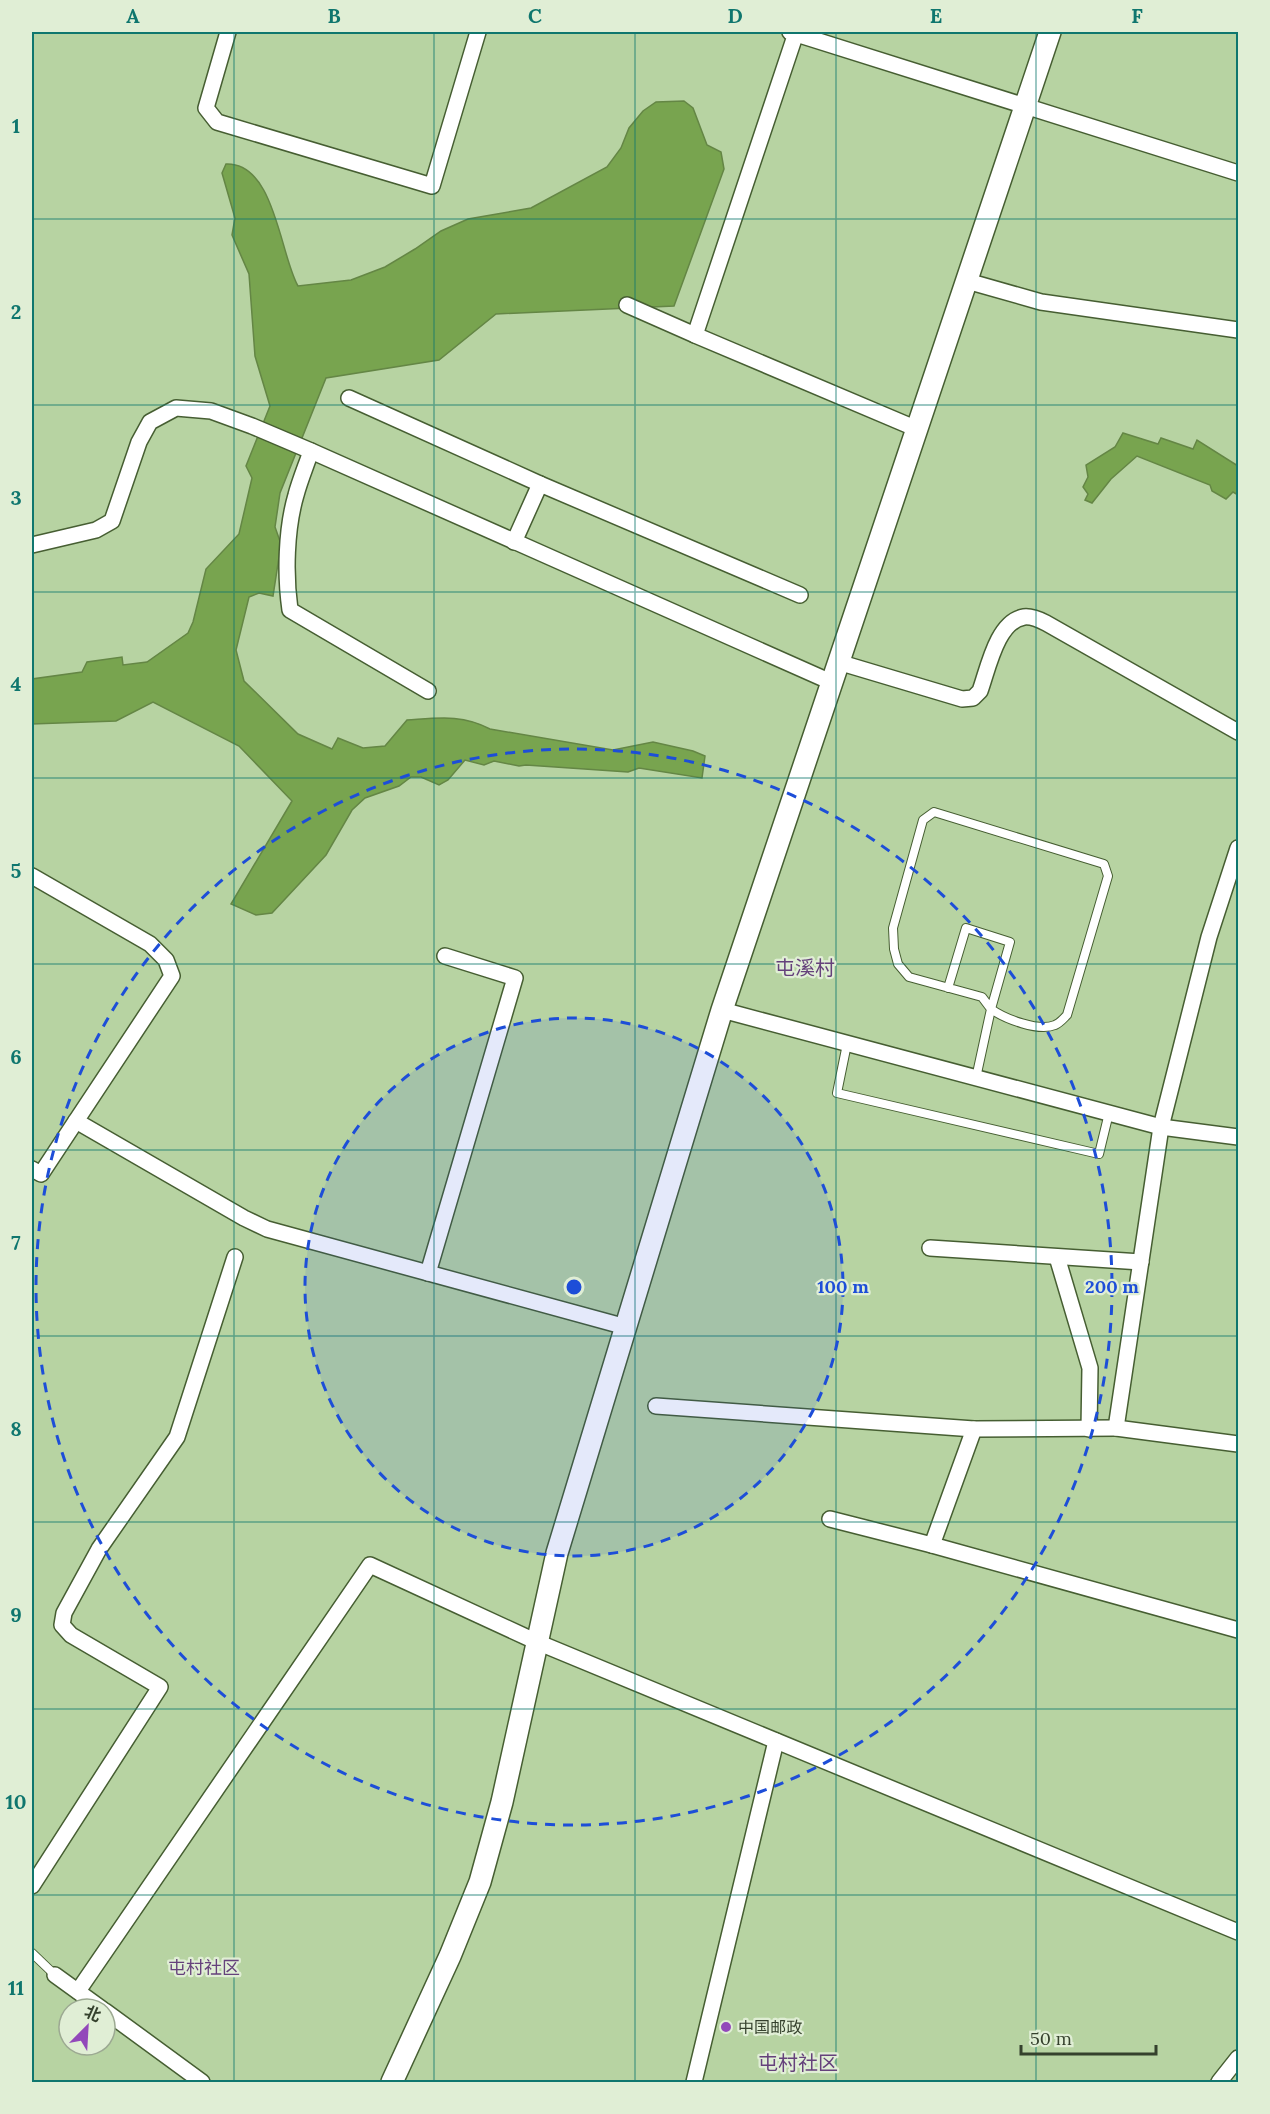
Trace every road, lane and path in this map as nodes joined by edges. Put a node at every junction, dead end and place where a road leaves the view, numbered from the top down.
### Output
1 (228, 32) edge
2 (478, 32) edge
3 (793, 32) edge
4 (1050, 32) edge
5 (1025, 107) junction
6 (1239, 173) edge
7 (967, 281) junction
8 (627, 305) dead end
9 (1239, 330) edge
10 (695, 335) junction
11 (349, 398) dead end
12 (917, 429) junction
13 (306, 449) junction
14 (540, 484) junction
15 (514, 542) junction
16 (32, 545) edge
17 (800, 595) dead end
18 (838, 662) junction
19 (831, 682) junction
20 (428, 691) dead end
21 (1239, 732) edge
22 (1239, 848) edge
23 (32, 876) edge
24 (445, 956) dead end
25 (948, 988) junction
26 (991, 1009) junction
27 (723, 1010) junction
28 (848, 1044) junction
29 (976, 1078) junction
30 (1109, 1113) junction
31 (76, 1121) junction
32 (1161, 1127) junction
33 (1239, 1137) edge
34 (32, 1169) edge
35 (930, 1248) dead end
36 (235, 1257) dead end
37 (1057, 1257) junction
38 (1141, 1262) junction
39 (428, 1273) junction
40 (626, 1327) junction
41 (656, 1406) dead end
42 (1116, 1428) junction
43 (1089, 1429) junction
44 (974, 1430) junction
45 (1239, 1444) edge
46 (830, 1519) dead end
47 (932, 1545) junction
48 (1239, 1630) edge
49 (537, 1642) junction
50 (776, 1741) junction
51 (32, 1886) edge
52 (1239, 1932) edge
53 (32, 1953) edge
54 (56, 1975) joint
55 (78, 1992) junction
56 (85, 1997) edge
57 (117, 2020) edge
58 (1239, 2058) edge
59 (202, 2082) edge
60 (393, 2082) edge
61 (694, 2082) edge
62 (1220, 2082) edge

1 - 2 street
3 - 5 street
3 - 10 street
4 - 5 main road
5 - 6 street
5 - 7 main road
7 - 9 street
7 - 12 main road
8 - 10 street
10 - 12 street
11 - 14 street
12 - 18 main road
13 - 15 street
13 - 16 street
13 - 20 street
14 - 15 street
14 - 17 street
15 - 19 street
18 - 19 main road
18 - 21 street
19 - 27 main road
22 - 32 street
23 - 31 street
24 - 39 street
25 - 26 lane
25 - 26 lane
25 - 26 lane
26 - 29 lane
27 - 28 street
27 - 40 main road
28 - 29 street
28 - 30 lane
29 - 30 street
30 - 32 street
31 - 34 street
31 - 39 street
32 - 33 street
32 - 38 street
35 - 37 street
36 - 51 street
37 - 38 street
37 - 43 street
38 - 42 street
39 - 40 street
40 - 49 main road
41 - 44 street
42 - 43 street
42 - 45 street
43 - 44 street
44 - 47 street
46 - 47 street
47 - 48 street
49 - 50 street
49 - 55 street
49 - 60 main road
50 - 52 street
50 - 61 street
53 - 54 lane
54 - 55 street
55 - 56 street
57 - 59 street
58 - 62 street

